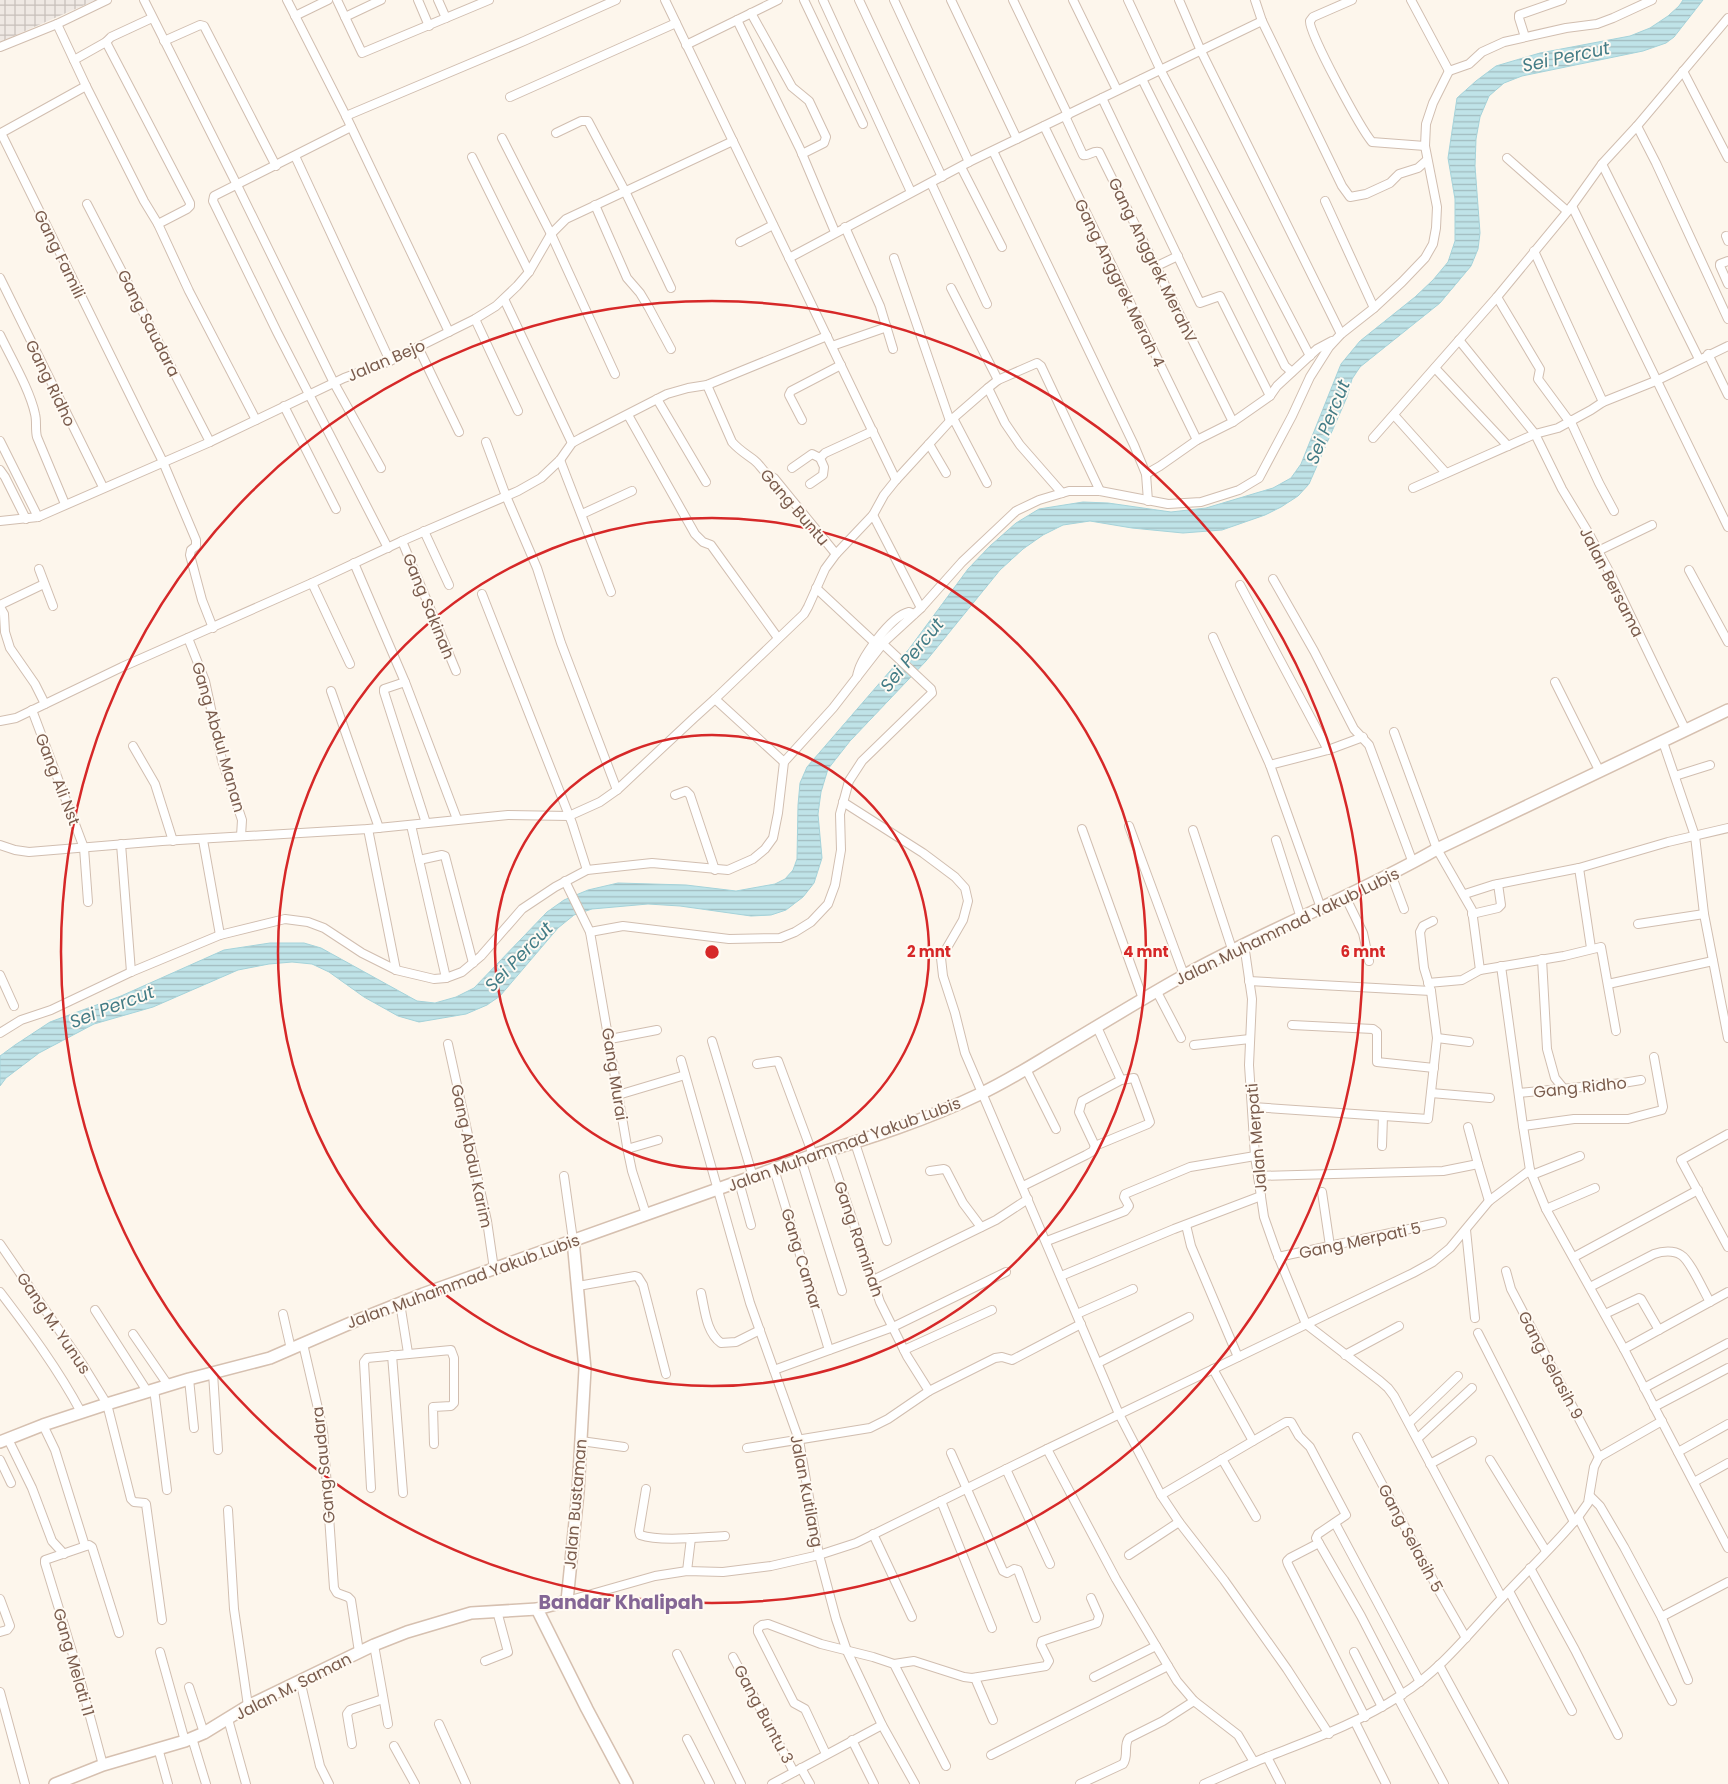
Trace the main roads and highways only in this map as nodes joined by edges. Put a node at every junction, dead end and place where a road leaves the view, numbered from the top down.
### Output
1 (1728, 710) edge
2 (573, 1240) junction
3 (4, 1440) edge
4 (538, 1609) junction
5 (625, 1783) edge
6 (54, 1784) edge

1 - 2 main road, Jalan Muhammad Yakub Lubis
2 - 3 main road, Jalan Muhammad Yakub Lubis
2 - 4 main road, Jalan Bustaman
4 - 5 main road
4 - 6 main road, Jalan M. Saman

